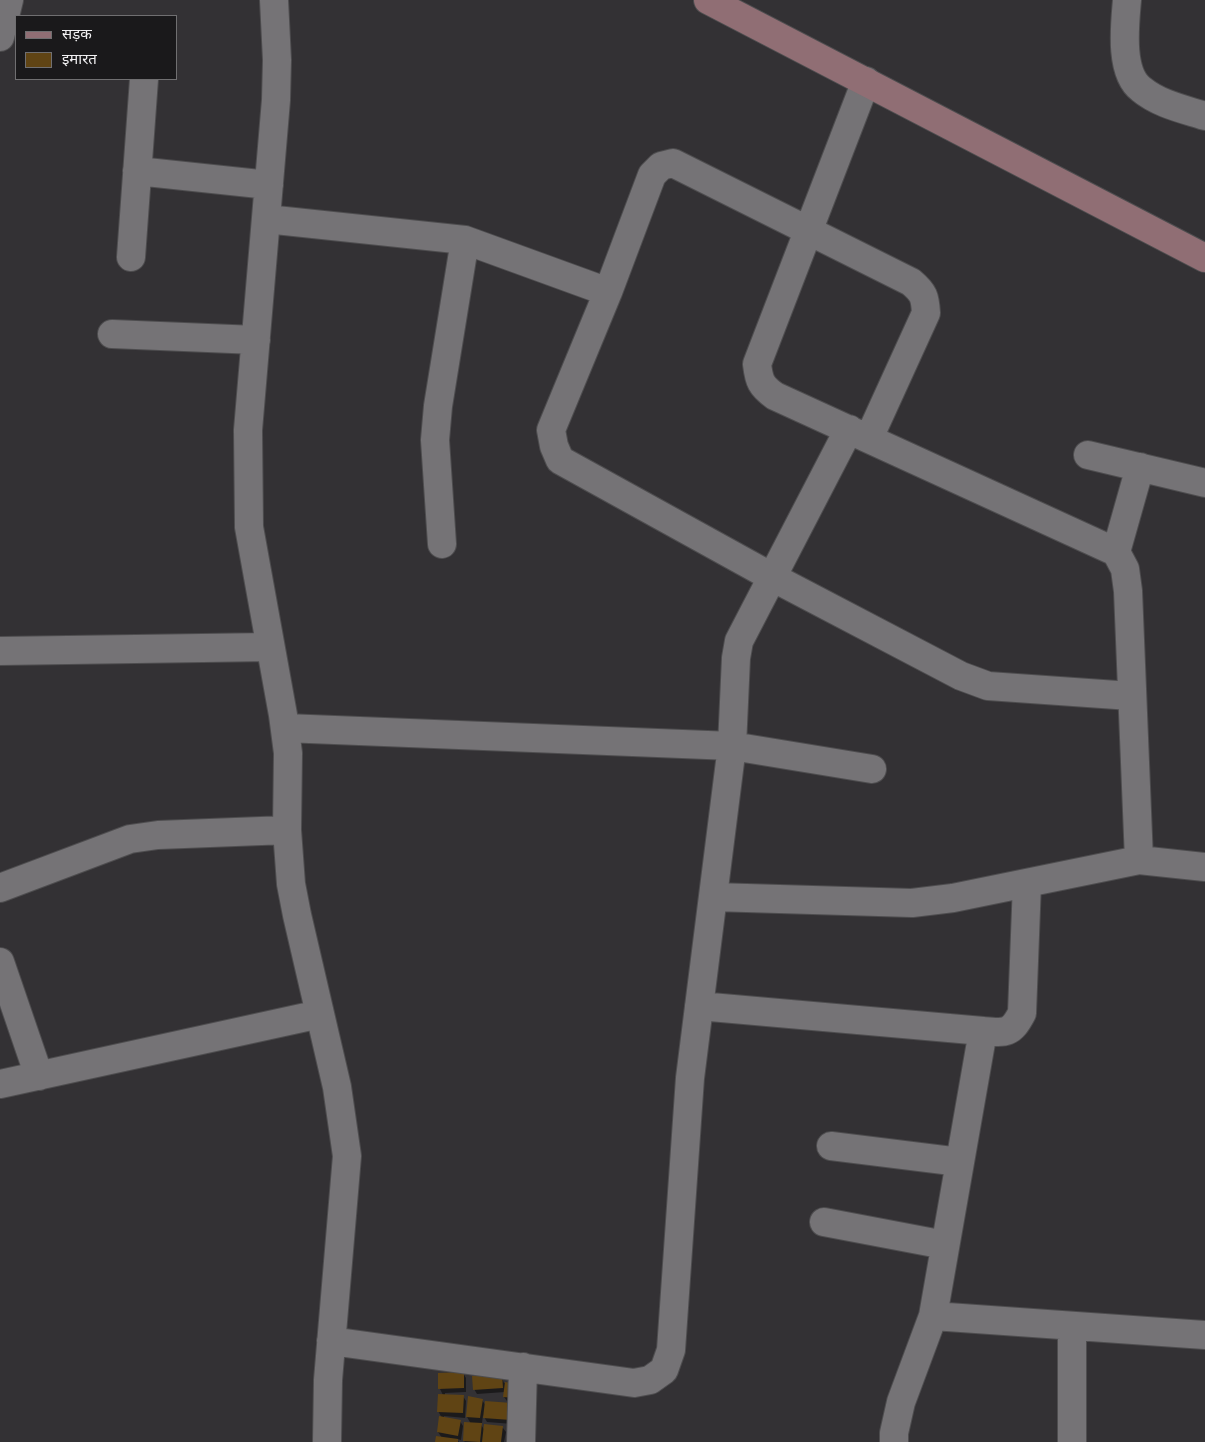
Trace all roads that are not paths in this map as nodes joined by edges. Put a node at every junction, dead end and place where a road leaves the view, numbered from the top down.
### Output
1 (9, 0) edge
2 (274, 0) edge
3 (708, 0) edge
4 (1127, 0) edge
5 (0, 37) edge
6 (144, 80) edge
7 (866, 81) junction
8 (1205, 116) edge
9 (137, 170) junction
10 (269, 184) junction
11 (266, 219) junction
12 (809, 230) junction
13 (465, 240) junction
14 (130, 257) dead end
15 (1205, 258) edge
16 (608, 292) junction
17 (112, 334) dead end
18 (256, 340) junction
19 (859, 433) junction
20 (1088, 455) dead end
21 (1140, 467) junction
22 (1205, 483) edge
23 (442, 544) dead end
24 (1116, 552) junction
25 (772, 577) junction
26 (270, 647) junction
27 (0, 651) edge
28 (1131, 696) junction
29 (285, 728) junction
30 (732, 746) junction
31 (872, 769) dead end
32 (287, 830) junction
33 (1138, 860) junction
34 (1205, 867) edge
35 (1027, 883) junction
36 (0, 888) edge
37 (713, 897) junction
38 (0, 962) edge
39 (700, 1006) junction
40 (320, 1014) junction
41 (983, 1030) junction
42 (39, 1076) junction
43 (0, 1084) edge
44 (832, 1146) dead end
45 (960, 1162) junction
46 (824, 1222) dead end
47 (945, 1245) junction
48 (933, 1316) junction
49 (1072, 1326) junction
50 (1205, 1335) edge
51 (331, 1341) junction
52 (522, 1367) junction
53 (326, 1442) edge
54 (521, 1442) edge
55 (894, 1442) edge
56 (1072, 1442) edge

1 - 5 street
2 - 10 street
3 - 7 main road
4 - 8 street
6 - 9 street
7 - 12 street
7 - 15 main road
9 - 10 street
9 - 14 street
10 - 11 street
11 - 13 street
11 - 18 street
12 - 16 street
12 - 19 street
12 - 19 street
13 - 16 street
13 - 23 street
16 - 25 street
17 - 18 street
18 - 26 street
19 - 24 street
19 - 25 street
20 - 21 street
21 - 22 street
21 - 24 street
24 - 28 street
25 - 28 street
25 - 30 street
26 - 27 street
26 - 29 street
28 - 33 street
29 - 30 street
29 - 32 street
30 - 31 street
30 - 37 street
32 - 36 street
32 - 40 street
33 - 34 street
33 - 35 street
35 - 37 street
35 - 41 street
37 - 39 street
38 - 42 street
39 - 41 street
39 - 52 street
40 - 42 street
40 - 51 street
41 - 45 street
42 - 43 street
44 - 45 street
45 - 47 street
46 - 47 street
47 - 48 street
48 - 49 street
48 - 55 street
49 - 50 street
49 - 56 street
51 - 52 street
51 - 53 street
52 - 54 street

